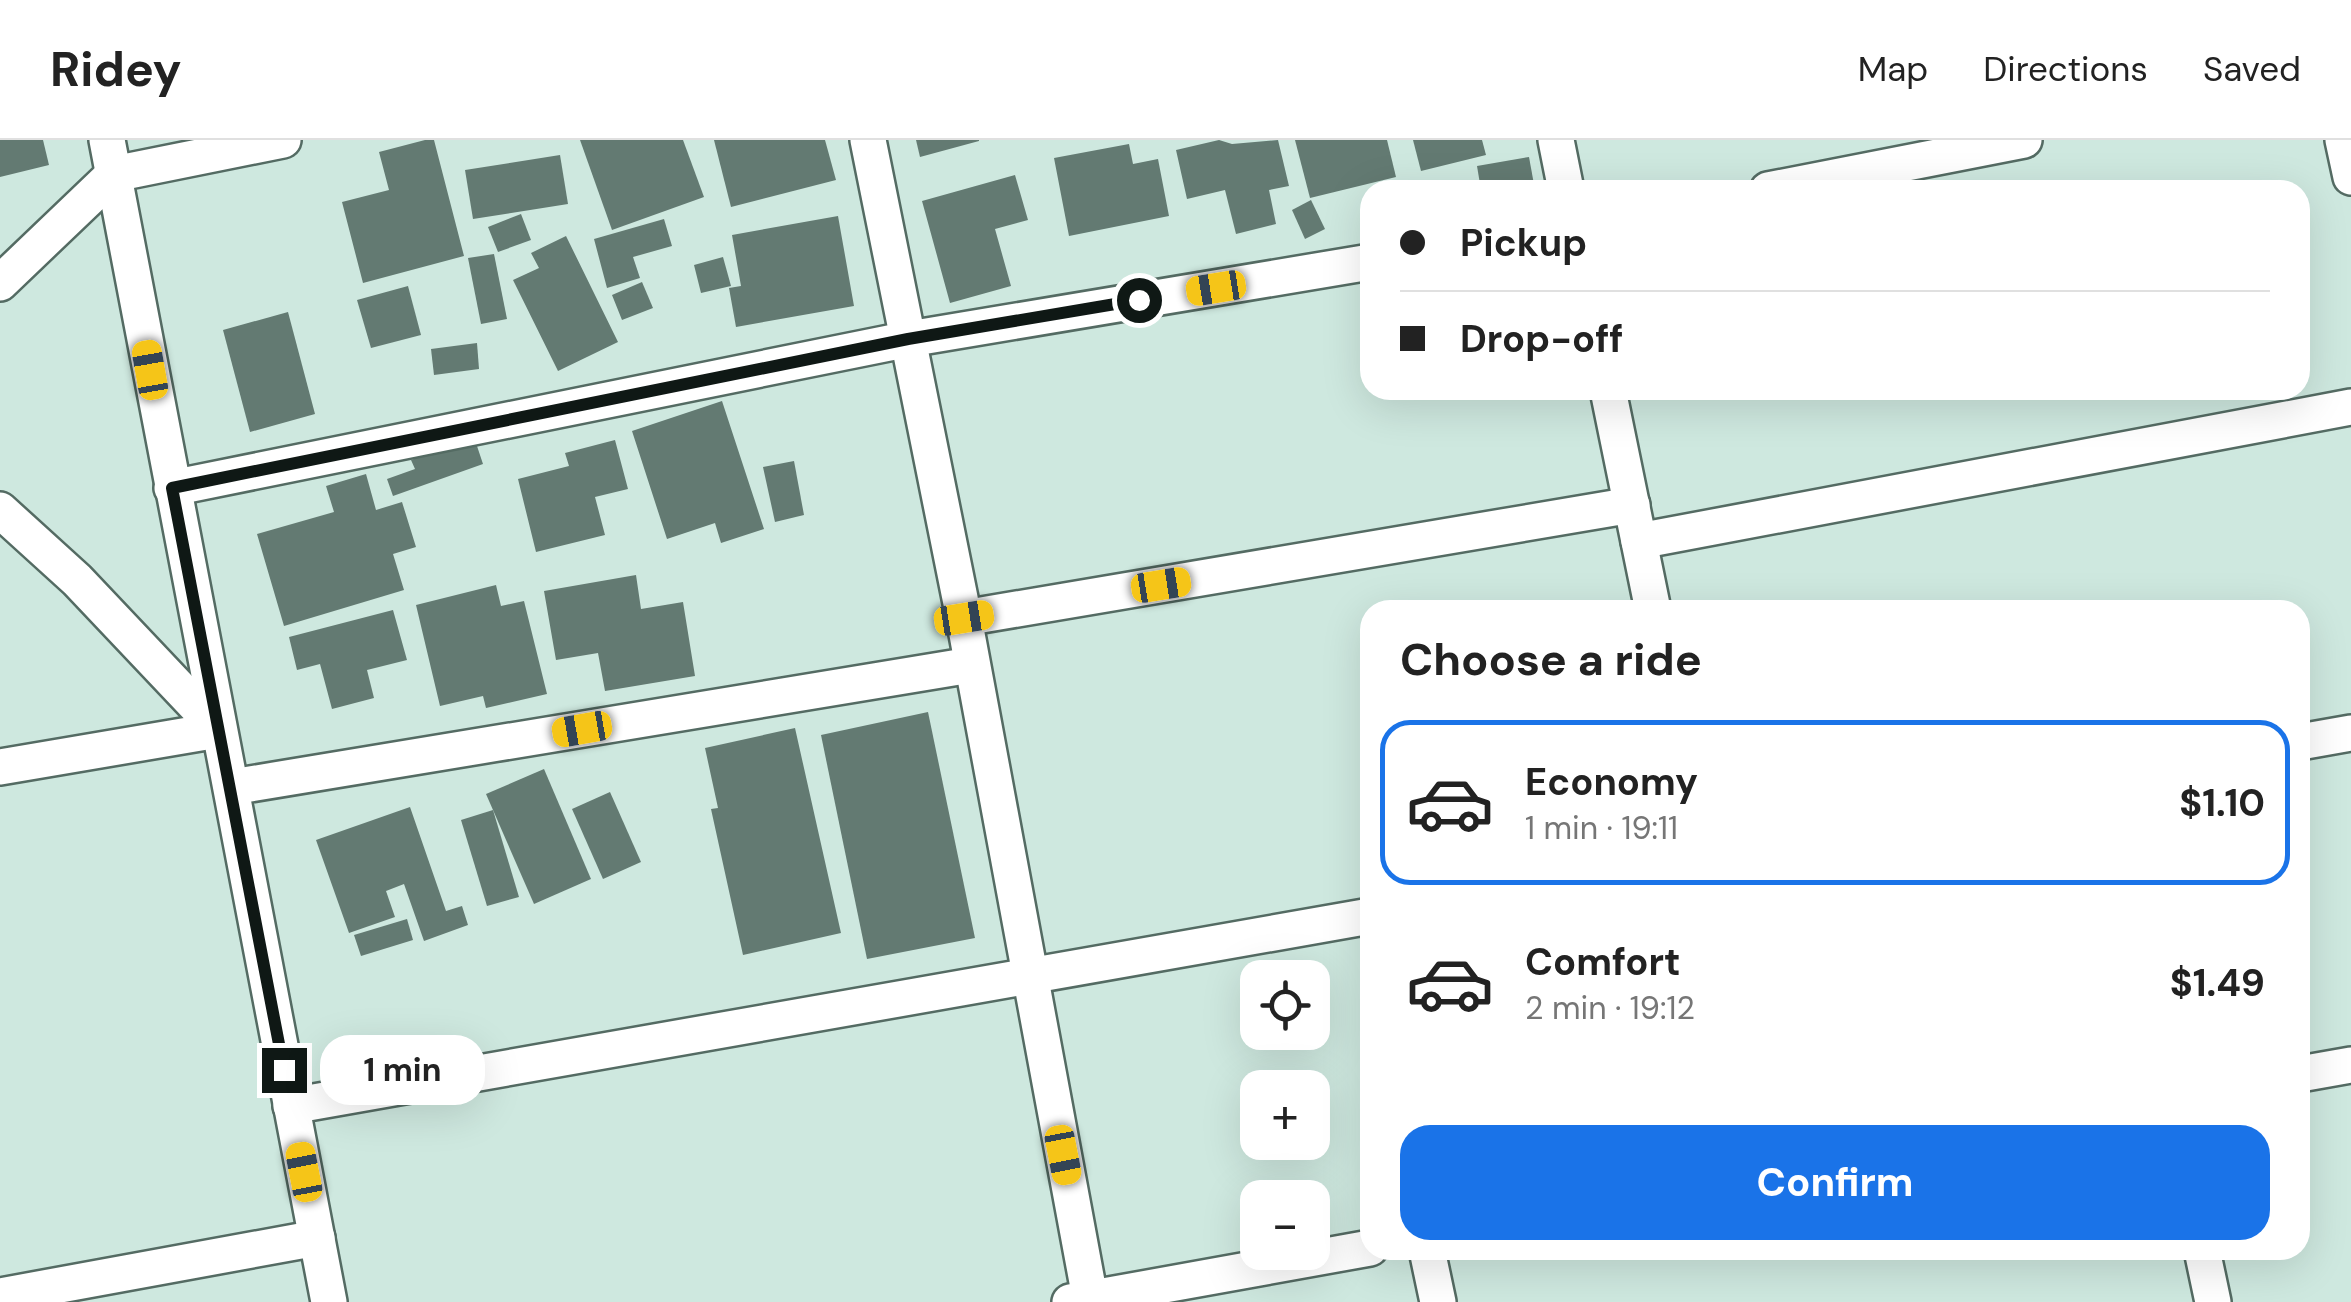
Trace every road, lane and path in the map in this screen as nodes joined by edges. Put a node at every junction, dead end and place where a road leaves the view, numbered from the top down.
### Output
1 (284, 140) edge
2 (868, 140) edge
3 (1556, 140) edge
4 (2024, 140) edge
5 (2343, 140) edge
6 (111, 157) edge
7 (2351, 177) edge
8 (1564, 180) edge
9 (1819, 180) edge
10 (1360, 264) edge
11 (0, 283) edge
12 (908, 339) junction
13 (1610, 400) edge
14 (2351, 407) edge
15 (172, 488) junction
16 (1632, 505) junction
17 (0, 510) edge
18 (1639, 541) junction
19 (1651, 600) edge
20 (964, 618) junction
21 (971, 665) junction
22 (218, 730) junction
23 (2351, 733) edge
24 (2310, 740) edge
25 (0, 767) edge
26 (232, 787) junction
27 (1360, 918) edge
28 (1029, 976) junction
29 (2351, 1065) edge
30 (2310, 1072) edge
31 (291, 1106) junction
32 (317, 1238) junction
33 (1360, 1250) edge
34 (1429, 1260) edge
35 (2204, 1260) edge
36 (0, 1296) edge
37 (1080, 1300) edge
38 (329, 1302) edge
39 (1438, 1302) edge
40 (2213, 1302) edge

1 - 6 street
2 - 12 street
3 - 8 street
4 - 9 street
5 - 7 street
6 - 11 street
6 - 15 street
10 - 12 street
12 - 15 street
12 - 20 street
13 - 16 street
14 - 18 street
15 - 22 street
16 - 18 street
16 - 20 street
17 - 22 street
18 - 19 street
20 - 21 street
21 - 26 street
21 - 28 street
22 - 25 street
22 - 26 street
23 - 24 street
26 - 31 street
27 - 28 street
28 - 31 street
28 - 37 street
29 - 30 street
31 - 32 street
32 - 36 street
32 - 38 street
33 - 37 street
34 - 39 street
35 - 40 street

